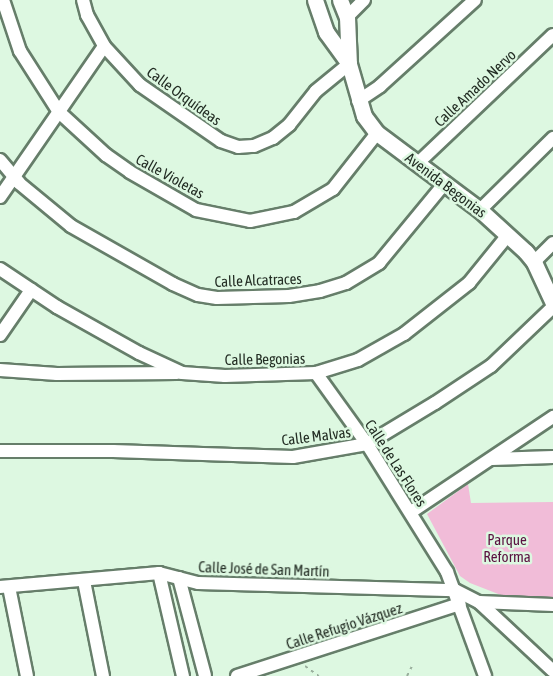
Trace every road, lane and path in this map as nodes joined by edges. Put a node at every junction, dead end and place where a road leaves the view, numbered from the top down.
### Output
1 (3, 0) edge
2 (82, 0) edge
3 (315, 0) edge
4 (340, 0) edge
5 (364, 0) edge
6 (475, 0) edge
7 (346, 17) junction
8 (553, 34) edge
9 (104, 46) junction
10 (349, 64) junction
11 (358, 101) junction
12 (59, 112) junction
13 (377, 133) junction
14 (553, 138) edge
15 (0, 160) edge
16 (418, 163) junction
17 (14, 177) junction
18 (445, 183) junction
19 (0, 197) edge
20 (480, 210) junction
21 (508, 235) junction
22 (553, 243) edge
23 (534, 262) junction
24 (0, 269) edge
25 (31, 290) junction
26 (553, 305) edge
27 (0, 335) edge
28 (0, 370) edge
29 (182, 373) junction
30 (316, 373) junction
31 (553, 417) edge
32 (367, 444) junction
33 (0, 451) edge
34 (553, 457) edge
35 (491, 459) junction
36 (411, 512) junction
37 (159, 573) junction
38 (179, 578) junction
39 (84, 581) junction
40 (452, 582) junction
41 (5, 587) edge
42 (479, 602) junction
43 (460, 604) junction
44 (553, 605) edge
45 (299, 656) junction
46 (413, 664) dead end
47 (553, 671) edge
48 (27, 676) edge
49 (103, 676) edge
50 (183, 676) edge
51 (205, 676) edge
52 (237, 676) edge
53 (320, 676) edge
54 (407, 676) edge
55 (485, 676) edge

1 - 12 street, Calle Violetas
2 - 9 street, Calle Orquídeas
3 - 10 street, Avenida Begonias
4 - 7 street, Avenida Begonias
5 - 7 street
6 - 11 street
7 - 10 street, Avenida Begonias
8 - 16 street, Calle Amado Nervo
9 - 10 street, Calle Orquídeas
9 - 12 street
10 - 11 street, Avenida Begonias
11 - 13 street, Avenida Begonias
12 - 13 street, Calle Violetas
12 - 17 street
13 - 16 street, Avenida Begonias
14 - 20 street
15 - 17 street, Calle Alcatraces
16 - 18 street, Avenida Begonias
17 - 18 street, Calle Alcatraces
17 - 19 street
18 - 20 street, Avenida Begonias
20 - 21 street, Avenida Begonias
21 - 23 street, Avenida Begonias
21 - 30 street, Calle Begonias
22 - 23 street
23 - 26 street, Avenida Begonias
24 - 25 street, Calle Begonias
25 - 27 street
25 - 29 street, Calle Begonias
26 - 32 street, Calle Malvas
28 - 29 street
29 - 30 street, Calle Begonias
30 - 32 street, Calle de Las Flores
31 - 35 street
32 - 33 street, Calle Malvas
32 - 36 street, Calle de Las Flores
34 - 35 street
35 - 36 street
36 - 40 street, Calle de Las Flores
37 - 38 street, Calle José de San Martín
37 - 39 street, Calle José de San Martín
37 - 50 street
38 - 40 street, Calle José de San Martín
38 - 51 street
39 - 41 street, Calle José de San Martín
39 - 49 street
40 - 42 street
40 - 43 street, Calle de Las Flores
41 - 48 street
42 - 44 street
42 - 47 street
43 - 45 street, Calle Refugio Vázquez
43 - 55 street, Calle de Las Flores
45 - 52 street, Calle Refugio Vázquez
45 - 53 path
46 - 54 path

